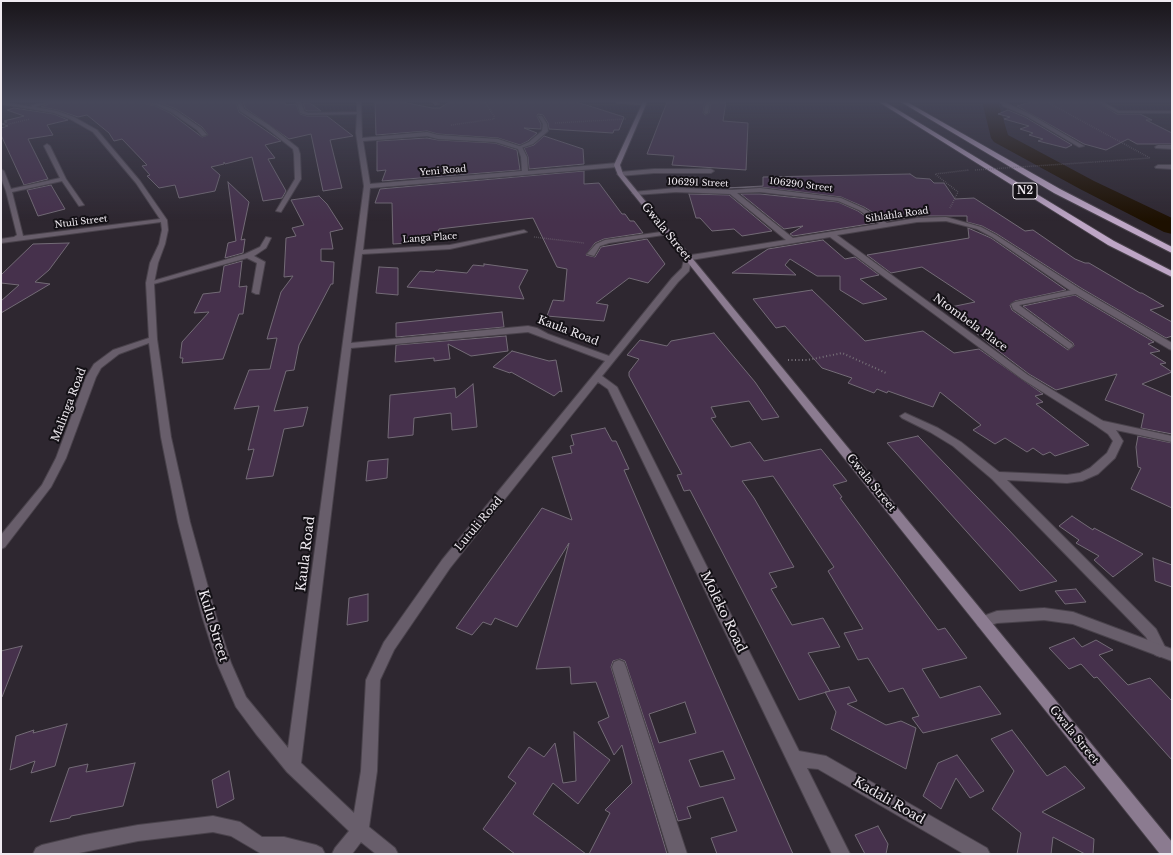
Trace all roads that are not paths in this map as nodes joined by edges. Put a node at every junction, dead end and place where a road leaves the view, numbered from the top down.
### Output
1 (105, 142) edge
2 (287, 142) edge
3 (360, 142) edge
4 (501, 142) edge
5 (532, 142) edge
6 (628, 142) edge
7 (945, 142) edge
8 (973, 142) edge
9 (1074, 142) edge
10 (47, 146) dead end
11 (1081, 146) dead end
12 (1158, 147) dead end
13 (1172, 147) edge
14 (520, 148) junction
15 (617, 165) junction
16 (1158, 167) dead end
17 (1172, 167) edge
18 (1, 170) edge
19 (711, 171) dead end
20 (525, 172) junction
21 (620, 174) junction
22 (63, 179) junction
23 (367, 186) junction
24 (9, 191) junction
25 (732, 192) junction
26 (635, 193) junction
27 (81, 205) dead end
28 (278, 211) dead end
29 (164, 220) junction
30 (885, 225) junction
31 (524, 232) dead end
32 (668, 233) junction
33 (832, 235) junction
34 (268, 238) dead end
35 (16, 239) junction
36 (791, 240) junction
37 (1, 241) edge
38 (1172, 250) edge
39 (359, 252) junction
40 (591, 254) dead end
41 (248, 256) junction
42 (688, 258) junction
43 (1172, 274) edge
44 (150, 283) junction
45 (1077, 291) junction
46 (256, 292) dead end
47 (153, 340) junction
48 (347, 346) junction
49 (1070, 346) dead end
50 (1172, 347) edge
51 (612, 360) junction
52 (597, 377) junction
53 (905, 416) dead end
54 (1099, 423) junction
55 (1172, 439) edge
56 (996, 476) junction
57 (1, 544) edge
58 (983, 622) junction
59 (1166, 653) edge
60 (619, 667) dead end
61 (794, 758) junction
62 (293, 766) junction
63 (360, 830) junction
64 (42, 854) edge
65 (316, 854) edge
66 (341, 854) edge
67 (389, 854) edge
68 (678, 854) edge
69 (841, 854) edge
70 (981, 854) edge
71 (1171, 854) edge

1 - 29 street
2 - 28 street
3 - 23 street, Kaula Road
4 - 14 street
5 - 14 street
6 - 15 street
7 - 43 highway, N2
8 - 38 highway, N2
9 - 11 street
10 - 22 street
12 - 13 street
14 - 20 street
15 - 20 street, Yeni Road
15 - 21 street, Gwala Street
16 - 17 street
18 - 24 street
19 - 21 street
20 - 23 street, Yeni Road
21 - 26 street, Gwala Street
22 - 24 street
22 - 27 street
23 - 39 street, Kaula Road
24 - 35 street
25 - 26 street, 106291 Street
25 - 30 street, 106290 Street
25 - 36 street, 106291 Street
26 - 32 street, Gwala Street
29 - 35 street, Ntuli Street
29 - 44 street
30 - 33 street, Sihlahla Road
30 - 45 street, Sihlahla Road
31 - 39 street, Langa Place
32 - 40 street
32 - 42 street, Gwala Street
33 - 36 street, Sihlahla Road
33 - 54 street, Ntombela Place
34 - 41 street
35 - 37 street, Ntuli Street
36 - 42 street, Sihlahla Road
39 - 48 street, Kaula Road
41 - 44 street
41 - 46 street
42 - 51 street, Lutuli Road
42 - 58 street, Gwala Street
44 - 47 street
45 - 49 street
45 - 50 street, Sihlahla Road
47 - 57 street, Malinga Road
47 - 62 street, Kulu Street
48 - 51 street, Kaula Road
48 - 62 street, Kaula Road
51 - 52 street, Lutuli Road
52 - 61 street, Moleko Road
52 - 63 street, Lutuli Road
53 - 56 street
54 - 55 street
54 - 56 street
56 - 59 street
58 - 59 street
58 - 71 street, Gwala Street
60 - 68 street
61 - 69 street, Moleko Road
61 - 70 street, Kadali Road
62 - 63 street, Kulu Street
63 - 66 street
63 - 67 street, Kulu Street
64 - 65 street

